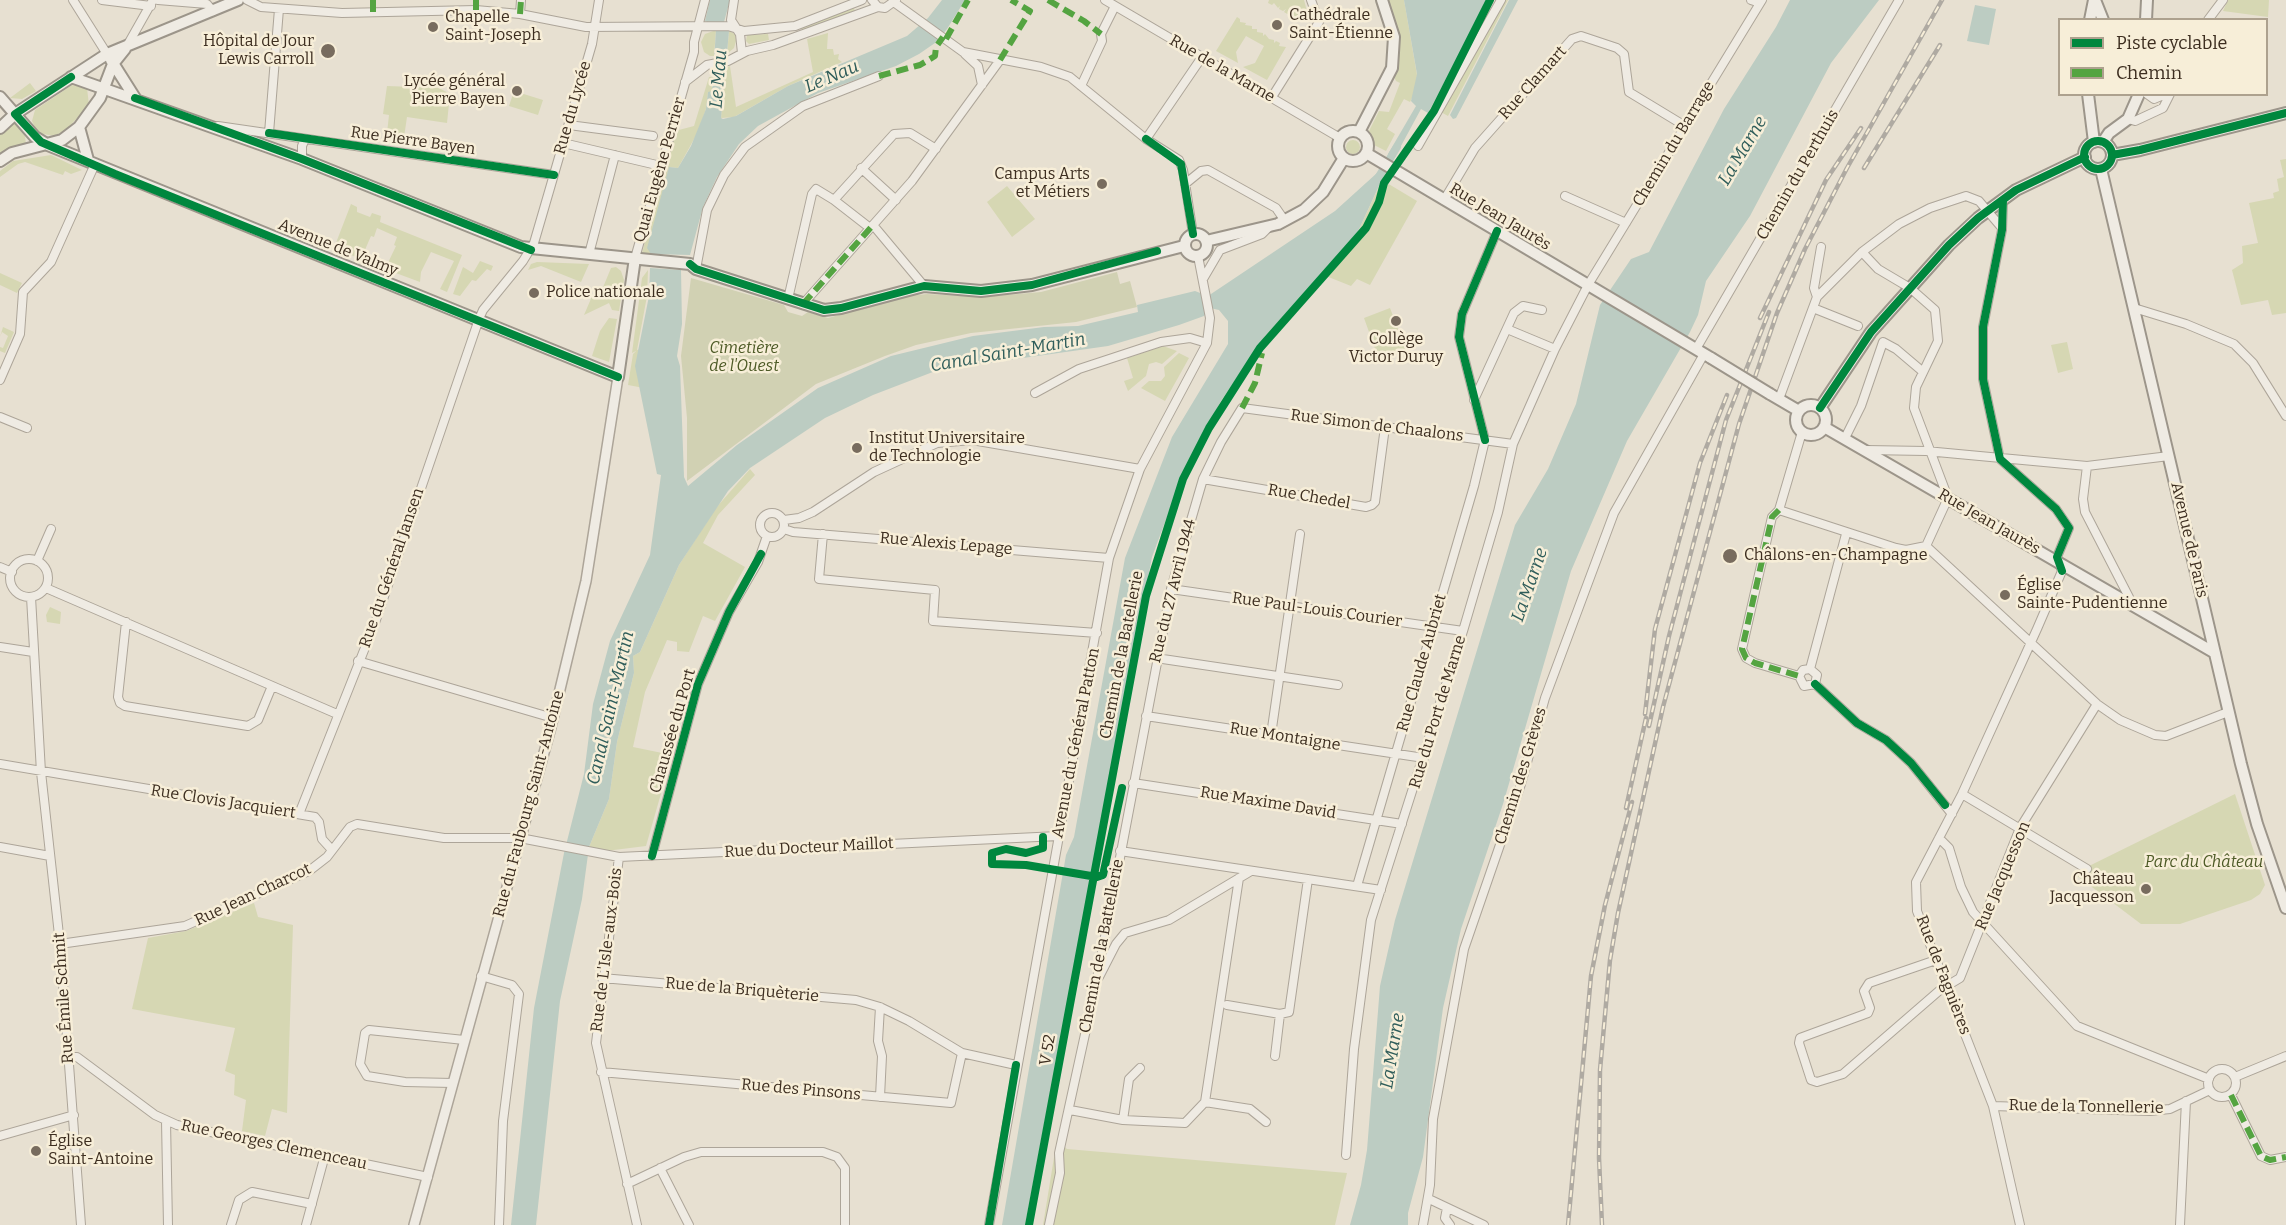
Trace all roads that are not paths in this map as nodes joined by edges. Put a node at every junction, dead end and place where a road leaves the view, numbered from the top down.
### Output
1 (73, 0) edge
2 (102, 0) edge
3 (238, 0) edge
4 (248, 0) edge
5 (476, 0) edge
6 (521, 0) edge
7 (608, 0) edge
8 (705, 0) edge
9 (734, 0) edge
10 (862, 0) edge
11 (872, 0) edge
12 (1311, 0) edge
13 (1382, 0) edge
14 (1501, 0) edge
15 (1751, 0) edge
16 (1899, 0) edge
17 (2094, 0) edge
18 (2147, 0) edge
19 (2223, 0) edge
20 (896, 1) edge
21 (1761, 1) edge
22 (154, 2) edge
23 (1110, 2) edge
24 (598, 3) edge
25 (878, 7) junction
26 (279, 9) junction
27 (476, 10) junction
28 (213, 11) junction
29 (520, 14) junction
30 (2090, 18) edge
31 (2102, 18) edge
32 (2145, 18) edge
33 (2210, 18) edge
34 (698, 26) junction
35 (595, 27) junction
36 (732, 28) junction
37 (125, 49) junction
38 (694, 52) junction
39 (963, 52) junction
40 (742, 53) junction
41 (1202, 57) junction
42 (110, 59) junction
43 (1000, 60) junction
44 (712, 64) junction
45 (879, 76) dead end
46 (71, 77) junction
47 (685, 82) junction
48 (982, 85) junction
49 (1081, 86) junction
50 (106, 92) junction
51 (2088, 96) edge
52 (2138, 96) edge
53 (2167, 96) edge
54 (0, 97) edge
55 (135, 98) junction
56 (1272, 98) junction
57 (2286, 113) edge
58 (15, 114) junction
59 (2128, 119) junction
60 (204, 124) junction
61 (569, 124) junction
62 (1, 125) edge
63 (1685, 126) junction
64 (79, 128) junction
65 (1359, 132) junction
66 (268, 133) junction
67 (653, 136) dead end
68 (1340, 138) junction
69 (305, 139) junction
70 (1146, 139) junction
71 (2098, 142) junction
72 (563, 143) junction
73 (48, 145) junction
74 (1418, 146) dead end
75 (936, 149) junction
76 (615, 155) junction
77 (1369, 155) junction
78 (2112, 155) junction
79 (2085, 157) junction
80 (1344, 158) junction
81 (302, 159) junction
82 (0, 161) edge
83 (91, 162) junction
84 (661, 166) junction
85 (861, 168) junction
86 (2101, 169) junction
87 (554, 175) junction
88 (1185, 184) junction
89 (1565, 196) dead end
90 (834, 200) junction
91 (896, 200) junction
92 (1444, 200) junction
93 (2003, 200) junction
94 (1988, 211) junction
95 (1285, 221) junction
96 (1626, 223) junction
97 (1270, 226) junction
98 (872, 227) junction
99 (2002, 228) junction
100 (1497, 231) junction
101 (1193, 234) junction
102 (1206, 241) junction
103 (1184, 246) junction
104 (1821, 247) dead end
105 (531, 250) junction
106 (1862, 252) junction
107 (589, 254) junction
108 (1198, 256) junction
109 (639, 259) junction
110 (693, 266) junction
111 (1203, 282) junction
112 (924, 286) junction
113 (1591, 287) junction
114 (1910, 288) junction
115 (1817, 297) junction
116 (788, 299) junction
117 (803, 304) junction
118 (1813, 308) junction
119 (2134, 308) junction
120 (1542, 310) dead end
121 (479, 319) junction
122 (1858, 326) dead end
123 (1507, 329) junction
124 (1208, 343) junction
125 (1555, 349) junction
126 (1700, 352) junction
127 (1922, 371) junction
128 (618, 377) junction
129 (0, 380) edge
130 (1035, 393) dead end
131 (1775, 396) junction
132 (1474, 400) junction
133 (1242, 408) joint
134 (1820, 408) junction
135 (1799, 411) junction
136 (2286, 416) edge
137 (0, 417) edge
138 (1385, 427) junction
139 (1824, 427) junction
140 (27, 428) dead end
141 (1802, 432) junction
142 (1845, 438) junction
143 (1485, 440) junction
144 (1513, 444) junction
145 (1866, 450) junction
146 (1930, 452) junction
147 (2169, 456) junction
148 (2000, 459) junction
149 (2087, 466) junction
150 (1140, 469) junction
151 (1203, 479) junction
152 (1948, 498) junction
153 (1779, 510) junction
154 (784, 524) junction
155 (51, 529) dead end
156 (824, 534) junction
157 (1300, 534) dead end
158 (1846, 534) junction
159 (767, 536) junction
160 (1926, 546) junction
161 (1109, 558) junction
162 (37, 561) junction
163 (0, 567) edge
164 (2061, 567) junction
165 (12, 572) junction
166 (46, 588) junction
167 (1171, 589) junction
168 (31, 597) junction
169 (1290, 606) junction
170 (2134, 606) junction
171 (126, 622) junction
172 (1433, 627) junction
173 (1463, 631) junction
174 (1097, 633) junction
175 (2030, 642) junction
176 (0, 647) edge
177 (33, 652) junction
178 (2216, 653) junction
179 (1156, 658) junction
180 (358, 661) junction
181 (1810, 669) junction
182 (1280, 676) junction
183 (1799, 676) junction
184 (1815, 684) junction
185 (1338, 685) dead end
186 (272, 686) junction
187 (2097, 704) junction
188 (2228, 712) junction
189 (337, 714) junction
190 (1146, 716) junction
191 (553, 718) junction
192 (1271, 735) junction
193 (1396, 754) junction
194 (1424, 758) junction
195 (0, 764) edge
196 (41, 772) junction
197 (1133, 783) junction
198 (1962, 794) junction
199 (299, 814) junction
200 (1952, 814) junction
201 (1376, 820) junction
202 (1402, 824) junction
203 (2020, 828) junction
204 (1059, 836) junction
205 (520, 838) junction
206 (1939, 838) junction
207 (0, 847) edge
208 (332, 850) junction
209 (1120, 851) junction
210 (50, 856) junction
211 (652, 856) junction
212 (619, 857) junction
213 (2087, 869) dead end
214 (1251, 871) junction
215 (1239, 878) junction
216 (1308, 879) junction
217 (1357, 886) junction
218 (1382, 890) junction
219 (2286, 908) edge
220 (1983, 925) junction
221 (60, 944) junction
222 (1936, 960) junction
223 (482, 976) junction
224 (602, 978) junction
225 (1096, 984) junction
226 (1947, 986) junction
227 (1227, 1005) dead end
228 (880, 1007) junction
229 (1280, 1014) junction
230 (464, 1040) junction
231 (962, 1053) junction
232 (1275, 1056) dead end
233 (2286, 1056) edge
234 (68, 1057) junction
235 (1016, 1065) junction
236 (1140, 1068) dead end
237 (600, 1072) junction
238 (2235, 1077) junction
239 (2209, 1079) junction
240 (453, 1083) junction
241 (2210, 1090) junction
242 (2230, 1095) junction
243 (880, 1097) junction
244 (2186, 1101) junction
245 (1205, 1102) junction
246 (1993, 1106) junction
247 (1070, 1110) junction
248 (74, 1115) junction
249 (1123, 1120) junction
250 (166, 1121) junction
251 (1266, 1122) dead end
252 (0, 1136) edge
253 (325, 1155) junction
254 (1347, 1155) dead end
255 (2286, 1157) edge
256 (660, 1168) junction
257 (428, 1177) junction
258 (627, 1184) junction
259 (1429, 1199) junction
260 (312, 1204) junction
261 (1447, 1208) junction
262 (81, 1225) edge
263 (168, 1225) edge
264 (231, 1225) edge
265 (306, 1225) edge
266 (414, 1225) edge
267 (499, 1225) edge
268 (637, 1225) edge
269 (689, 1225) edge
270 (845, 1225) edge
271 (989, 1225) edge
272 (1049, 1225) edge
273 (1423, 1225) edge
274 (1450, 1225) edge
275 (1484, 1225) edge
276 (2020, 1225) edge
277 (2180, 1225) edge

1 - 42 street
2 - 22 street
3 - 28 main road
4 - 26 street
5 - 27 street
6 - 29 street
7 - 24 street
8 - 34 street, Quai Eugène Perrier
9 - 36 street
10 - 36 street
11 - 25 street
12 - 56 street
13 - 65 main road
14 - 74 street
15 - 21 street, Chemin du Barrage
16 - 126 street, Chemin du Perthuis
17 - 30 main road
17 - 31 main road
18 - 32 main road
19 - 33 street
20 - 25 street
20 - 39 street
21 - 63 street, Chemin du Barrage
22 - 28 street
22 - 37 street
23 - 41 street, Rue de la Marne
23 - 49 street
24 - 35 street, Rue du Lycée
25 - 40 street
26 - 27 street
26 - 66 street
27 - 29 street
28 - 37 main road
29 - 35 street
34 - 35 street
34 - 36 street
34 - 38 street, Quai Eugène Perrier
35 - 61 street, Rue du Lycée
36 - 40 street
37 - 42 main road
38 - 44 street
38 - 47 street, Quai Eugène Perrier
39 - 43 street
39 - 48 street
40 - 44 street
41 - 56 street, Rue de la Marne
41 - 70 street
42 - 46 main road
42 - 50 main road
42 - 55 main road
43 - 48 street
43 - 49 street
44 - 47 street, Quai Eugène Perrier
45 - 110 street
46 - 50 main road
46 - 58 main road
47 - 84 street, Quai Eugène Perrier
48 - 75 street
49 - 70 street
50 - 55 main road
50 - 64 main road
51 - 71 main road
52 - 59 main road
53 - 59 street
54 - 58 main road
55 - 60 main road
56 - 68 street, Rue de la Marne
57 - 78 main road
58 - 62 main road
58 - 73 main road
59 - 71 main road
60 - 66 street, Rue Pierre Bayen
60 - 81 main road
61 - 67 street
61 - 72 street, Rue du Lycée
63 - 92 street, Rue Clamart
63 - 96 street, Chemin du Barrage
64 - 73 main road
64 - 83 main road
65 - 68 main road
65 - 77 main road
66 - 69 street, Rue Pierre Bayen
68 - 80 main road
69 - 81 street
69 - 87 street, Rue Pierre Bayen
70 - 88 street
71 - 78 main road
71 - 79 main road
72 - 76 street
72 - 87 street, Rue du Lycée
73 - 82 main road
73 - 83 main road, Avenue de Valmy
75 - 85 street
75 - 91 street
76 - 84 street
76 - 107 street
77 - 80 main road
77 - 92 main road, Rue Jean Jaurès
78 - 86 main road
79 - 86 main road
79 - 93 main road
80 - 95 main road
81 - 105 main road
83 - 121 main road, Avenue de Valmy
83 - 129 street
84 - 109 street, Quai Eugène Perrier
85 - 90 street
85 - 91 street
86 - 119 main road, Avenue de Paris
87 - 105 street, Rue du Lycée
88 - 95 street
88 - 101 street
89 - 96 street
90 - 98 street
90 - 116 street
91 - 98 street
92 - 100 main road, Rue Jean Jaurès
93 - 94 main road
93 - 99 street
94 - 99 street
94 - 106 street
94 - 114 main road
95 - 97 main road
96 - 113 street, Chemin du Barrage
97 - 102 main road
97 - 111 street
98 - 112 street
98 - 117 street
99 - 148 street
100 - 113 main road, Rue Jean Jaurès
100 - 132 street
101 - 102 main road
101 - 103 main road
102 - 108 main road
103 - 108 main road
103 - 112 main road
104 - 115 street
105 - 107 main road
105 - 121 street, Rue du Général Jansen
106 - 114 street
106 - 115 street
107 - 109 main road
108 - 111 street, Avenue du Général Patton
109 - 110 main road
109 - 128 main road
110 - 116 main road
111 - 124 street, Avenue du Général Patton
112 - 117 main road
113 - 125 street, Rue du Port de Marne
113 - 126 main road, Rue Jean Jaurès
114 - 127 street
114 - 134 main road
115 - 118 street
116 - 117 main road
118 - 122 street
118 - 131 street
119 - 136 street
119 - 147 main road, Avenue de Paris
120 - 123 street
121 - 128 main road, Avenue de Valmy
121 - 180 street, Rue du Général Jansen
123 - 125 street
123 - 132 street
124 - 130 street
124 - 150 street, Avenue du Général Patton
125 - 144 street, Rue du Port de Marne
126 - 131 main road, Rue Jean Jaurès, bridge
126 - 259 street, Chemin des Grèves
127 - 142 street
127 - 146 street
128 - 191 street, Rue du Faubourg Saint-Antoine
131 - 135 main road, Rue Jean Jaurès
132 - 143 street
133 - 138 street, Rue Simon de Chaalons
133 - 151 street, Rue du 27 Avril 1944
134 - 135 main road
134 - 139 main road
135 - 141 main road
137 - 140 street
138 - 143 street, Rue Simon de Chaalons
138 - 151 street, Rue Chedel
139 - 141 main road
139 - 142 main road, Rue Jean Jaurès
141 - 153 street
142 - 145 main road, Rue Jean Jaurès
143 - 144 street, Rue Simon de Chaalons
143 - 172 street, Rue Claude Aubriet
144 - 173 street, Rue du Port de Marne
145 - 146 street
145 - 152 main road, Rue Jean Jaurès
146 - 148 street
146 - 152 street
147 - 149 street
147 - 178 main road, Avenue de Paris
148 - 149 street
148 - 164 street, Rue de Fagnières
149 - 170 street
150 - 154 street
150 - 161 street, Avenue du Général Patton
151 - 167 street, Rue du 27 Avril 1944
152 - 160 street
152 - 164 main road, Rue Jean Jaurès
153 - 158 street
153 - 183 street
154 - 156 street, Rue Alexis Lepage
154 - 159 street
154 - 159 street
155 - 162 street
156 - 161 street, Rue Alexis Lepage
156 - 174 street
157 - 169 street
158 - 160 street
158 - 181 street
159 - 211 street, Chaussée du Port
160 - 175 street
161 - 174 street, Avenue du Général Patton
162 - 165 street
162 - 166 street
163 - 165 street
164 - 170 main road, Rue Jean Jaurès
164 - 175 street, Rue de Fagnières
165 - 168 street
166 - 168 street
166 - 171 street
167 - 169 street, Rue Paul-Louis Courier
167 - 179 street, Rue du 27 Avril 1944
168 - 177 street, Rue Émile Schmit
169 - 172 street, Rue Paul-Louis Courier
169 - 182 street
170 - 178 main road, Rue Jean Jaurès
171 - 186 street
171 - 186 street
172 - 173 street, Rue Paul-Louis Courier
172 - 193 street, Rue Claude Aubriet
173 - 194 street, Rue du Port de Marne
174 - 204 street, Avenue du Général Patton
175 - 187 street
175 - 198 street, Rue de Fagnières
176 - 177 street
177 - 196 street, Rue Émile Schmit
178 - 188 main road, Avenue de Paris
179 - 182 street
179 - 190 street, Rue du 27 Avril 1944
180 - 189 street, Rue du Général Jansen
180 - 191 street
181 - 183 street
181 - 184 street
182 - 185 street
182 - 192 street
183 - 184 street
184 - 200 street
186 - 189 street
187 - 188 street
187 - 203 street, Rue Jacquesson
188 - 219 main road, Avenue de Paris
189 - 199 street, Rue du Général Jansen
190 - 192 street, Rue Montaigne
190 - 197 street, Rue du 27 Avril 1944
191 - 205 street, Rue du Faubourg Saint-Antoine
192 - 193 street, Rue Montaigne
193 - 194 street, Rue Montaigne
193 - 201 street, Rue Claude Aubriet
194 - 202 street, Rue du Port de Marne
195 - 196 street, Rue Clovis Jacquiert
196 - 199 street, Rue Clovis Jacquiert
196 - 210 street, Rue Émile Schmit
197 - 201 street, Rue Maxime David
197 - 209 street, Chemin de la Battellerie
198 - 200 street, Rue de Fagnières
198 - 203 street
199 - 208 street, Rue Clovis Jacquiert
200 - 206 street, Rue de Fagnières
201 - 202 street, Rue Maxime David
201 - 217 street, Rue Claude Aubriet
202 - 218 street, Rue du Port de Marne
203 - 213 street
203 - 220 street, Rue Jacquesson
204 - 211 street, Rue du Docteur Maillot
204 - 235 street, Avenue du Général Patton
205 - 208 street
205 - 212 street, Rue du Docteur Maillot
205 - 223 street, Rue du Faubourg Saint-Antoine
206 - 220 street
206 - 222 street, Rue de Fagnières
207 - 210 street
208 - 221 street, Rue Jean Charcot
209 - 214 street
209 - 225 street, Chemin de la Battellerie
210 - 221 street, Rue Émile Schmit
211 - 212 street, Rue du Docteur Maillot
212 - 224 street, Rue de L'Isle-aux-Bois
214 - 215 street
214 - 216 street
215 - 225 street
215 - 245 street
216 - 217 street
216 - 229 street
217 - 218 street
218 - 254 street, Rue du Port de Marne
220 - 226 street, Rue Jacquesson
220 - 239 street
221 - 234 street, Rue Émile Schmit
222 - 226 street, Rue de Fagnières
222 - 226 street, Rue Jacquesson
223 - 230 street, Rue du Faubourg Saint-Antoine
223 - 267 street
224 - 228 street, Rue de la Briquèterie
224 - 237 street, Rue de L'Isle-aux-Bois
225 - 247 street, Chemin de la Battellerie
226 - 246 street, Rue de Fagnières
227 - 229 street
228 - 231 street, Rue de la Briquèterie
228 - 243 street
229 - 232 street
230 - 240 street, Rue du Faubourg Saint-Antoine
230 - 240 street
231 - 235 street, Rue de la Briquèterie
231 - 243 street, Rue des Pinsons
233 - 238 street
234 - 248 street, Rue Émile Schmit
234 - 250 street, Rue Georges Clemenceau
235 - 271 street, Avenue du Général Patton
236 - 249 street
237 - 243 street, Rue des Pinsons
237 - 258 street, Rue de L'Isle-aux-Bois
238 - 239 street
238 - 242 street
239 - 241 street
240 - 257 street, Rue du Faubourg Saint-Antoine
241 - 242 street
241 - 244 street, Rue de la Tonnellerie
242 - 255 street
244 - 246 street, Rue de la Tonnellerie
244 - 277 street
245 - 249 street
245 - 251 street
246 - 276 street, Rue de Fagnières
247 - 249 street
247 - 272 street, Chemin de la Battellerie
248 - 252 street
248 - 262 street, Rue Émile Schmit
250 - 253 street, Rue Georges Clemenceau
250 - 263 street
253 - 257 street, Rue Georges Clemenceau
253 - 260 street
256 - 258 street
256 - 269 street
256 - 270 street
257 - 266 street, Rue du Faubourg Saint-Antoine
258 - 268 street, Rue de L'Isle-aux-Bois
259 - 261 street
259 - 273 street, Chemin des Grèves
260 - 264 street
260 - 265 street
261 - 274 street
261 - 275 street

